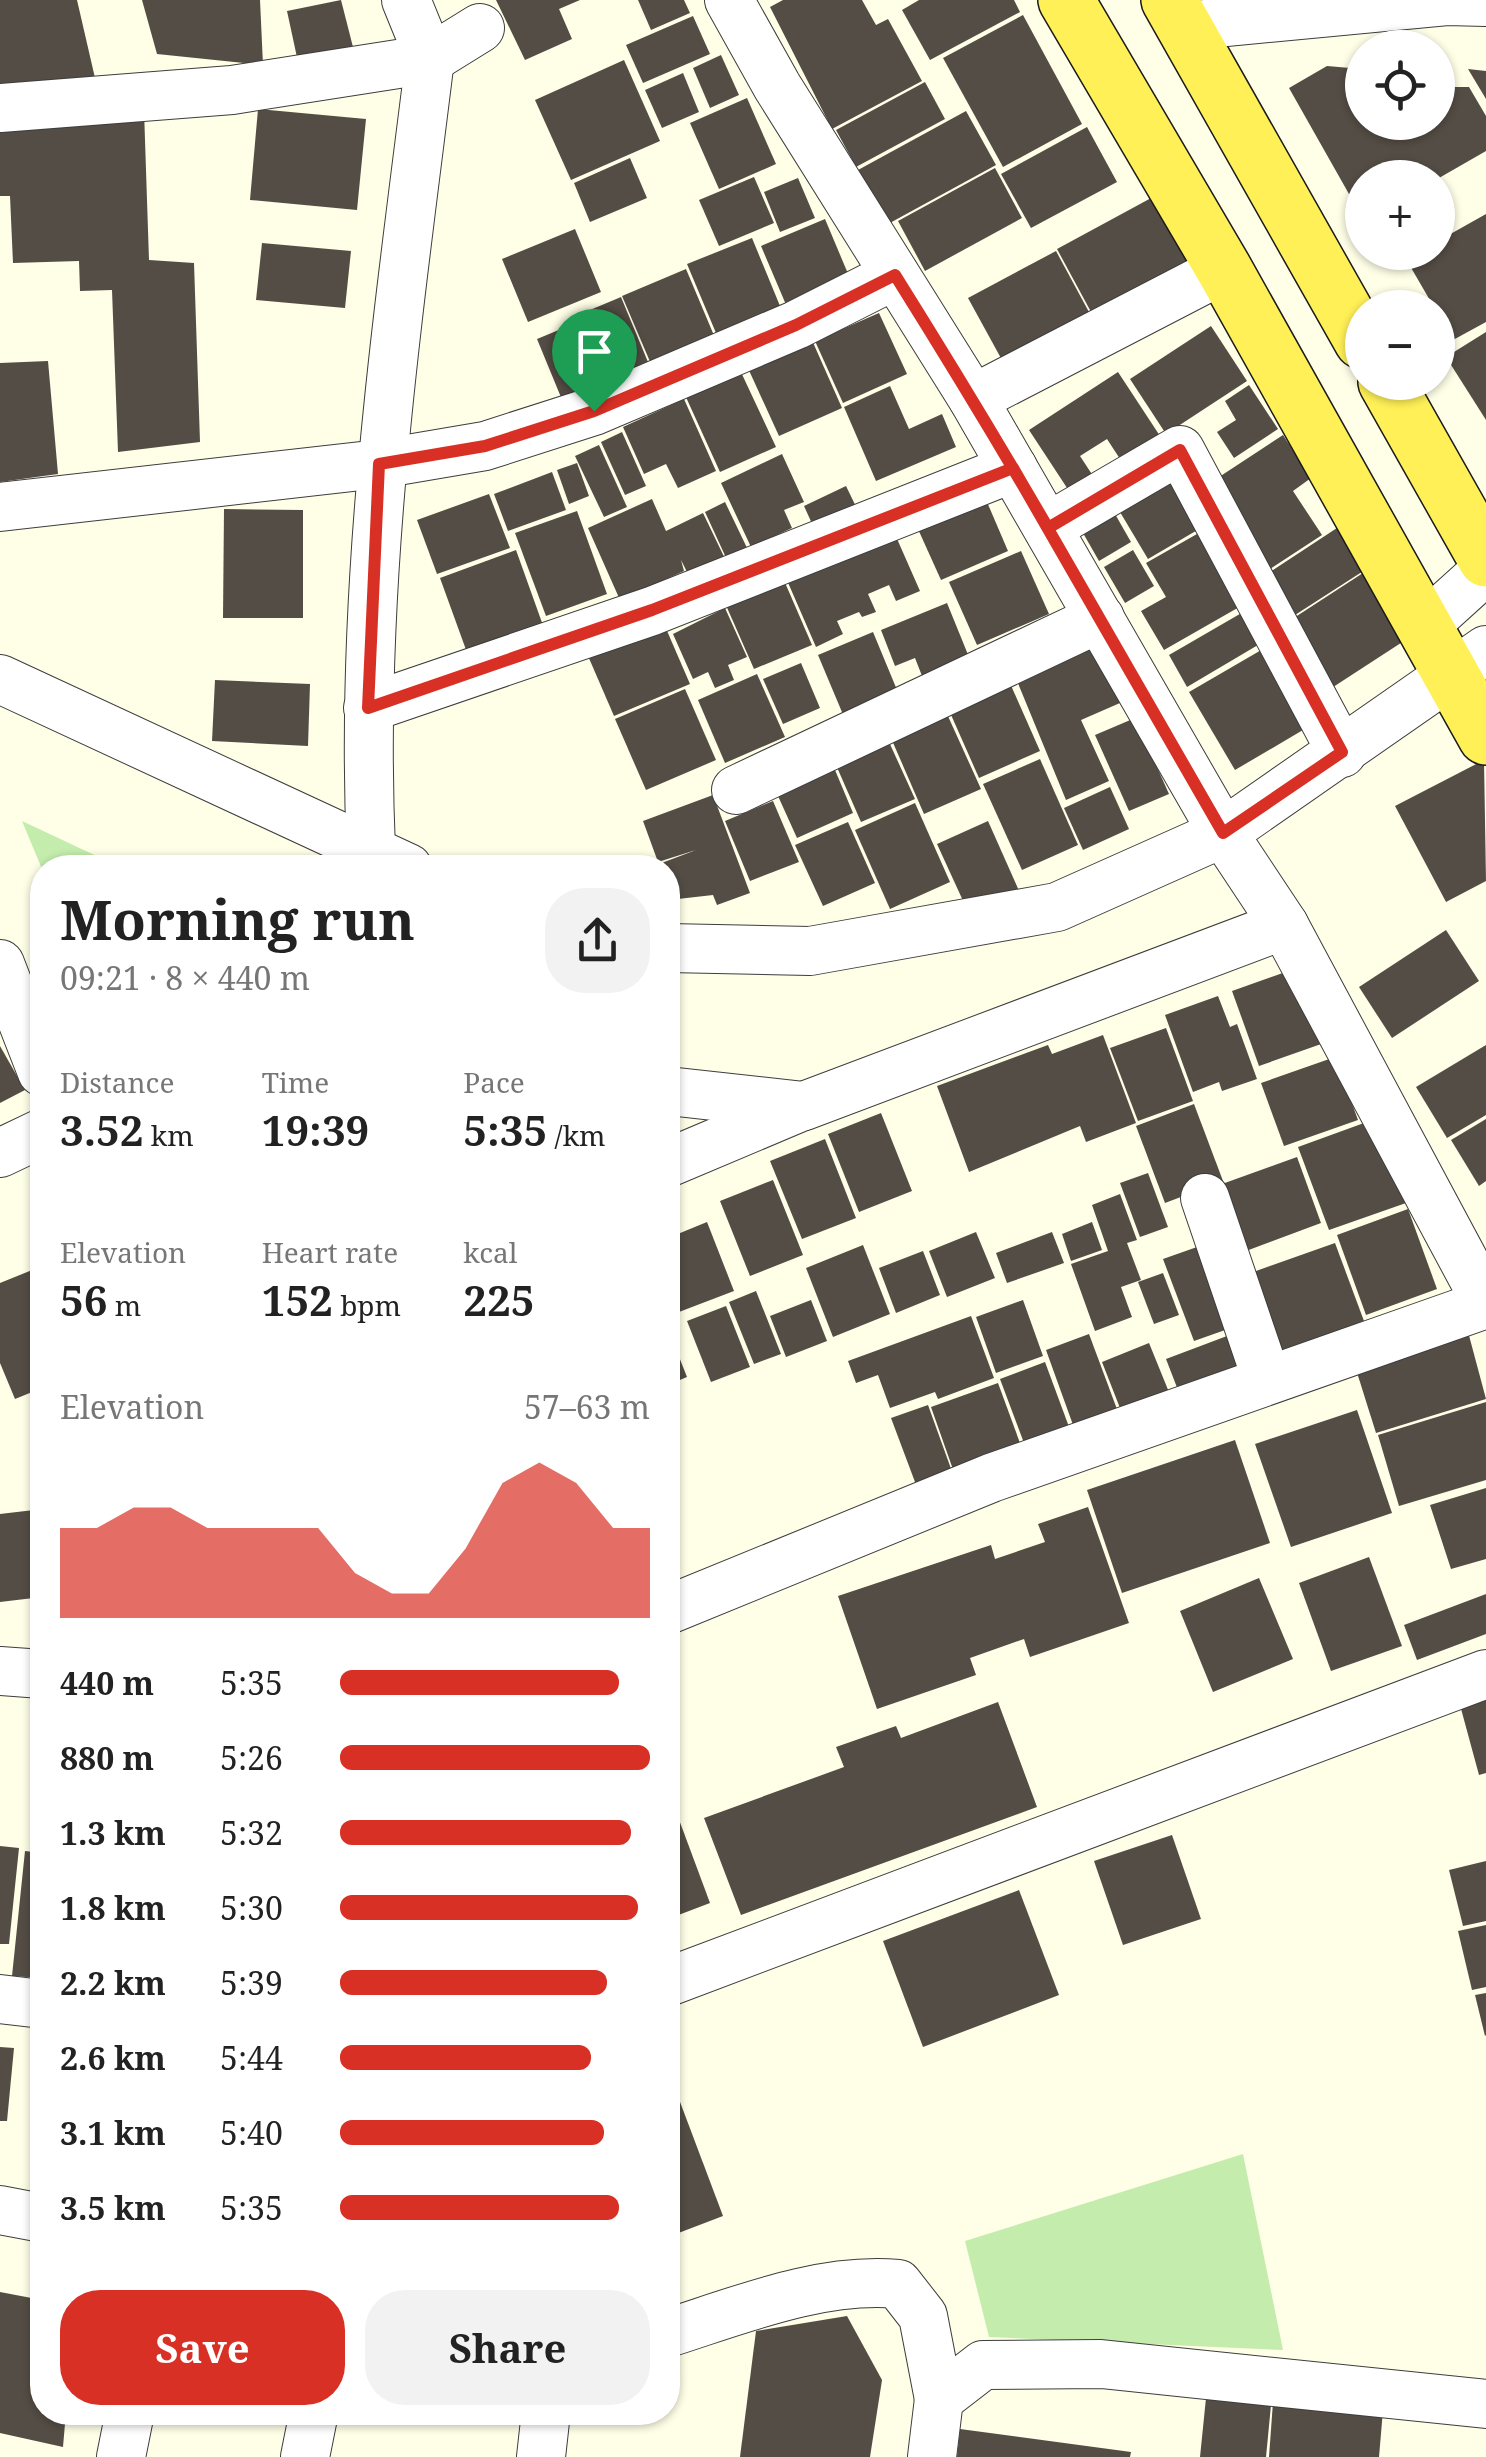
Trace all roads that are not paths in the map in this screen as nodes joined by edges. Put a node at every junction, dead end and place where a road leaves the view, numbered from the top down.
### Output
1 (406, 0) edge
2 (730, 0) edge
3 (1066, 0) edge
4 (1446, 0) edge
5 (1486, 2) edge
6 (1176, 13) edge
7 (480, 28) dead end
8 (430, 59) junction
9 (0, 108) edge
10 (1224, 269) junction
11 (895, 275) junction
12 (1345, 311) edge
13 (973, 400) junction
14 (1396, 400) edge
15 (379, 464) junction
16 (1013, 468) junction
17 (0, 507) edge
18 (1048, 528) junction
19 (1486, 559) edge
20 (1486, 570) edge
21 (1100, 618) junction
22 (1424, 627) junction
23 (1468, 664) edge
24 (0, 679) edge
25 (368, 708) junction
26 (1486, 737) edge
27 (1342, 752) junction
28 (736, 790) dead end
29 (1223, 833) junction
30 (380, 855) edge
31 (388, 855) edge
32 (1284, 925) junction
33 (680, 948) edge
34 (0, 964) edge
35 (30, 1041) edge
36 (680, 1091) edge
37 (804, 1106) junction
38 (30, 1139) edge
39 (0, 1153) edge
40 (680, 1158) edge
41 (1205, 1198) dead end
42 (1486, 1303) edge
43 (1268, 1380) junction
44 (680, 1605) edge
45 (0, 1671) edge
46 (30, 1673) edge
47 (1486, 1674) edge
48 (680, 1977) edge
49 (0, 1999) edge
50 (30, 2003) edge
51 (0, 2210) edge
52 (30, 2216) edge
53 (680, 2329) edge
54 (939, 2400) junction
55 (1486, 2404) edge
56 (127, 2425) edge
57 (311, 2425) edge
58 (545, 2425) edge
59 (121, 2457) edge
60 (305, 2457) edge
61 (541, 2457) edge
62 (932, 2457) edge

1 - 8 street
2 - 11 street
3 - 10 main road
4 - 5 street
4 - 6 street
6 - 12 main road
7 - 8 street
8 - 9 street
8 - 15 street
10 - 13 street
10 - 22 main road
11 - 13 street
11 - 15 street
13 - 16 street
14 - 19 main road
15 - 17 street
15 - 25 street
16 - 18 street
16 - 25 street
18 - 21 street
18 - 27 street
20 - 22 street
21 - 28 street
21 - 29 street
22 - 23 main road
23 - 26 main road
23 - 27 street
24 - 30 street
25 - 31 street
27 - 29 street
29 - 32 street
29 - 33 street
32 - 37 street
32 - 42 street
34 - 35 street
36 - 37 street
37 - 40 street
38 - 39 street
41 - 43 street
42 - 43 street
43 - 44 street
45 - 46 street
47 - 48 street
49 - 50 street
51 - 52 street
53 - 54 street
54 - 55 street
54 - 62 street
56 - 59 street
57 - 60 street
58 - 61 street

